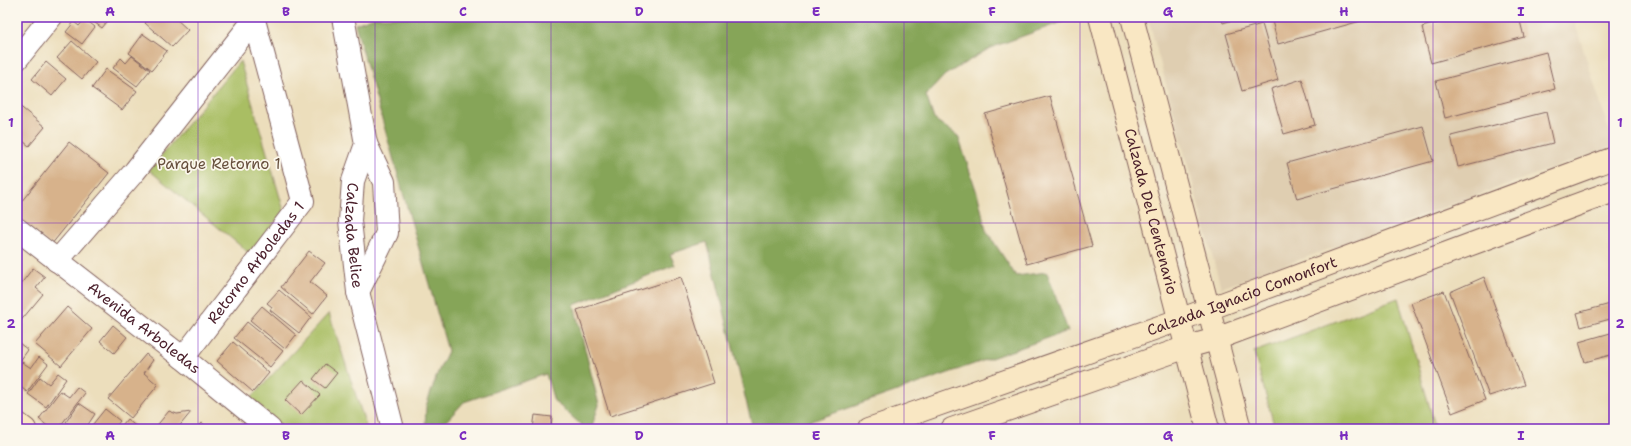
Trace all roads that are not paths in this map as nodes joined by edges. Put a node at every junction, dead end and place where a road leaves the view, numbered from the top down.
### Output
1 (51, 17) edge
2 (343, 17) edge
3 (1100, 17) edge
4 (1132, 17) edge
5 (17, 59) edge
6 (366, 144) junction
7 (1614, 158) edge
8 (1614, 191) edge
9 (17, 229) edge
10 (57, 261) junction
11 (358, 292) junction
12 (1208, 309) junction
13 (1179, 320) junction
14 (1216, 339) junction
15 (1187, 347) junction
16 (183, 358) junction
17 (17, 423) edge
18 (25, 429) edge
19 (270, 429) edge
20 (393, 429) edge
21 (869, 429) edge
22 (952, 429) edge
23 (1208, 429) edge
24 (1240, 429) edge

1 - 5 street
2 - 6 street, Calzada Belice
3 - 13 main road, Calzada Del Centenario
4 - 12 main road, Calzada Del Centenario
6 - 11 street, Calzada Belice
6 - 11 street
7 - 12 main road, Calzada Ignacio Comonfort
8 - 14 main road, Calzada Ignacio Comonfort
9 - 10 street, Avenida Arboledas
10 - 16 street, Avenida Arboledas
10 - 16 street, Retorno Arboledas 1
11 - 20 street, Calzada Belice
12 - 13 main road, Calzada Ignacio Comonfort
12 - 14 main road, Calzada Del Centenario
13 - 15 main road, Calzada Del Centenario
13 - 21 main road, Calzada Ignacio Comonfort
14 - 15 main road, Calzada Ignacio Comonfort
14 - 24 main road, Calzada Del Centenario
15 - 22 main road, Calzada Ignacio Comonfort
15 - 23 main road, Calzada Del Centenario
16 - 19 street, Avenida Arboledas
17 - 18 main road

